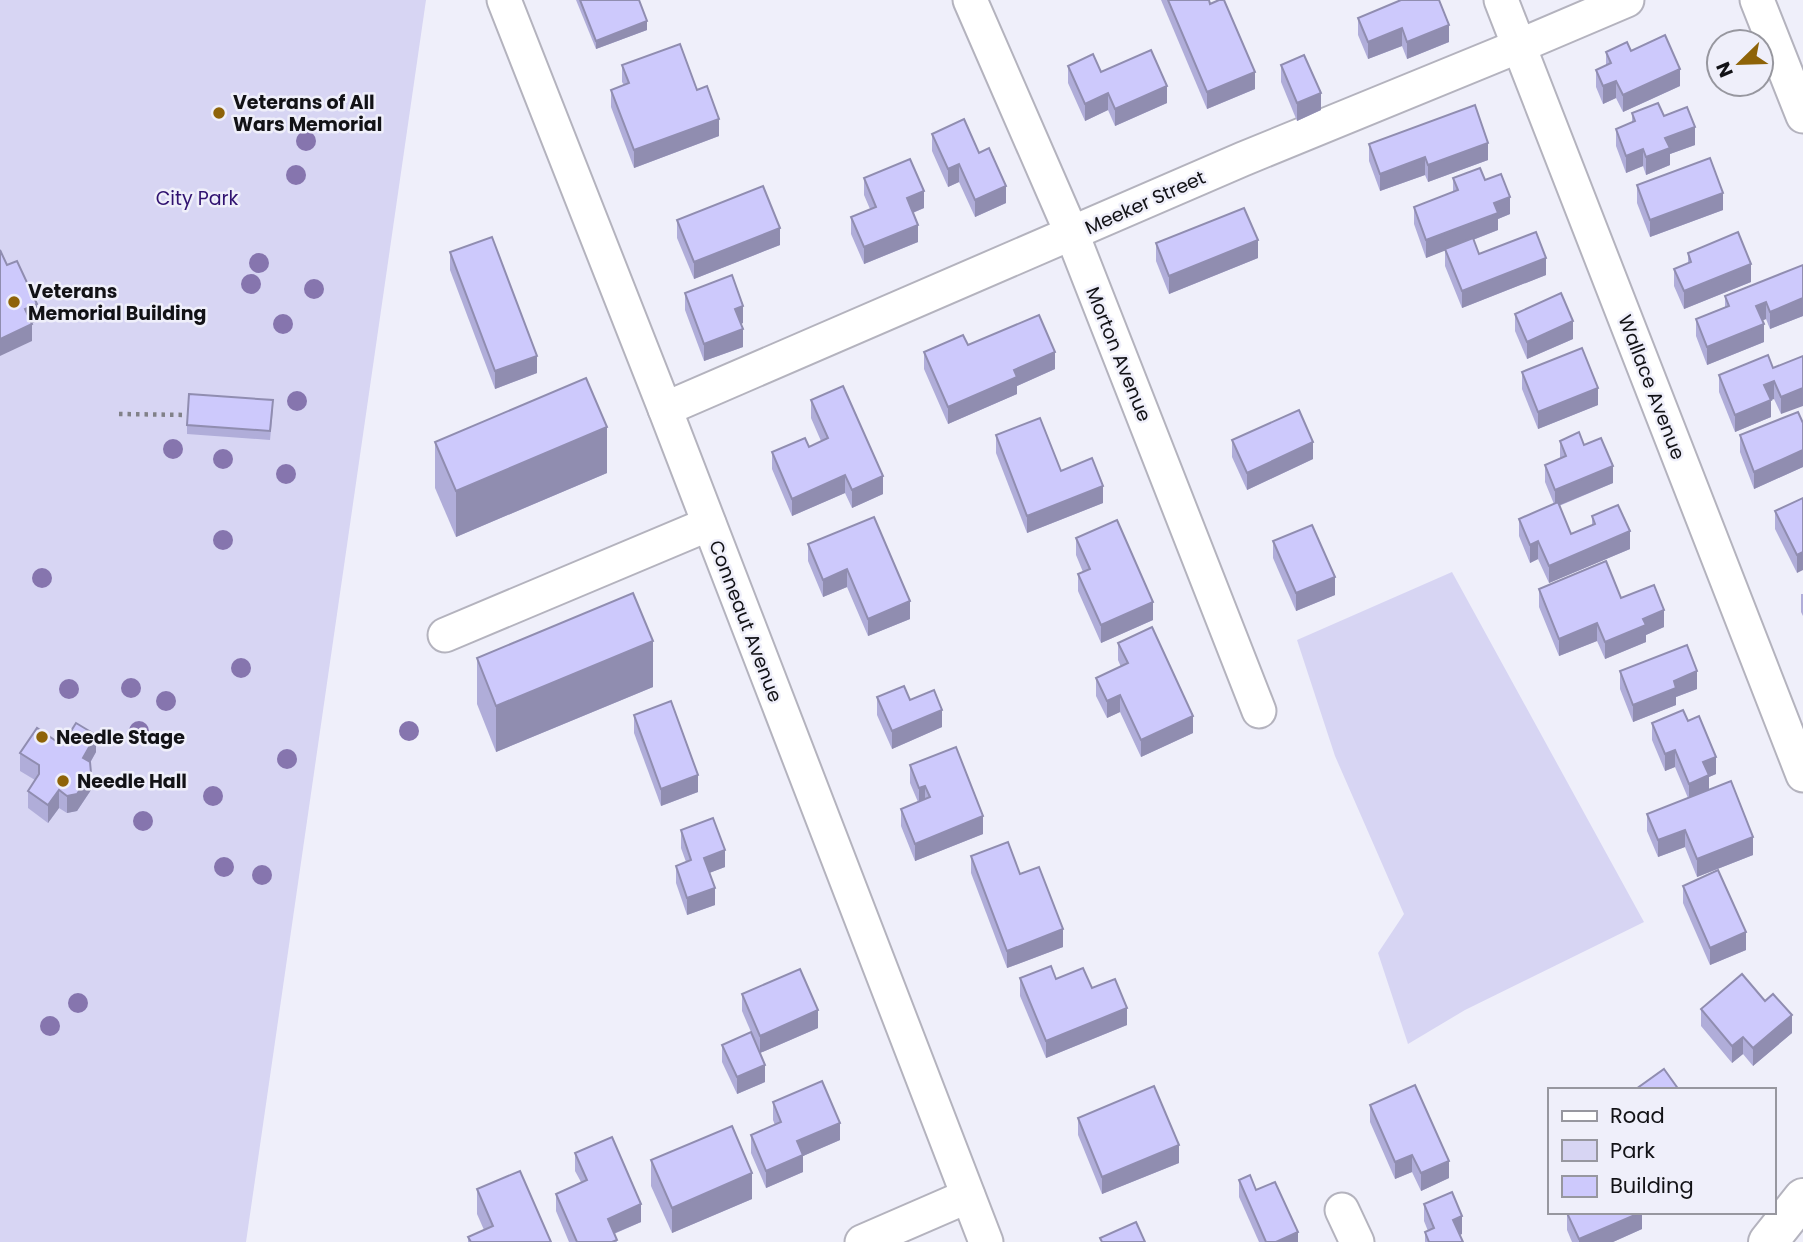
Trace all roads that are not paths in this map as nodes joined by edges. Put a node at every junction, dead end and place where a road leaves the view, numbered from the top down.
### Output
1 (504, 0) edge
2 (970, 0) edge
3 (1501, 0) edge
4 (1627, 0) edge
5 (1757, 0) edge
6 (1519, 46) junction
7 (1803, 116) edge
8 (1072, 234) junction
9 (664, 409) junction
10 (709, 524) junction
11 (445, 635) dead end
12 (1259, 710) dead end
13 (1803, 775) edge
14 (968, 1196) junction
15 (1803, 1198) edge
16 (1342, 1210) dead end
17 (862, 1242) edge
18 (986, 1242) edge
19 (1357, 1242) edge
20 (1768, 1242) edge

1 - 9 street, Conneaut Avenue
2 - 8 street, Morton Avenue
3 - 6 street, Wallace Avenue
4 - 6 street, Meeker Street
5 - 7 street
6 - 8 street, Meeker Street
6 - 13 street, Wallace Avenue
8 - 9 street, Meeker Street
8 - 12 street, Morton Avenue
9 - 10 street, Conneaut Avenue
10 - 11 street
10 - 14 street, Conneaut Avenue
14 - 17 street
14 - 18 street, Conneaut Avenue
15 - 20 main road
16 - 19 street

